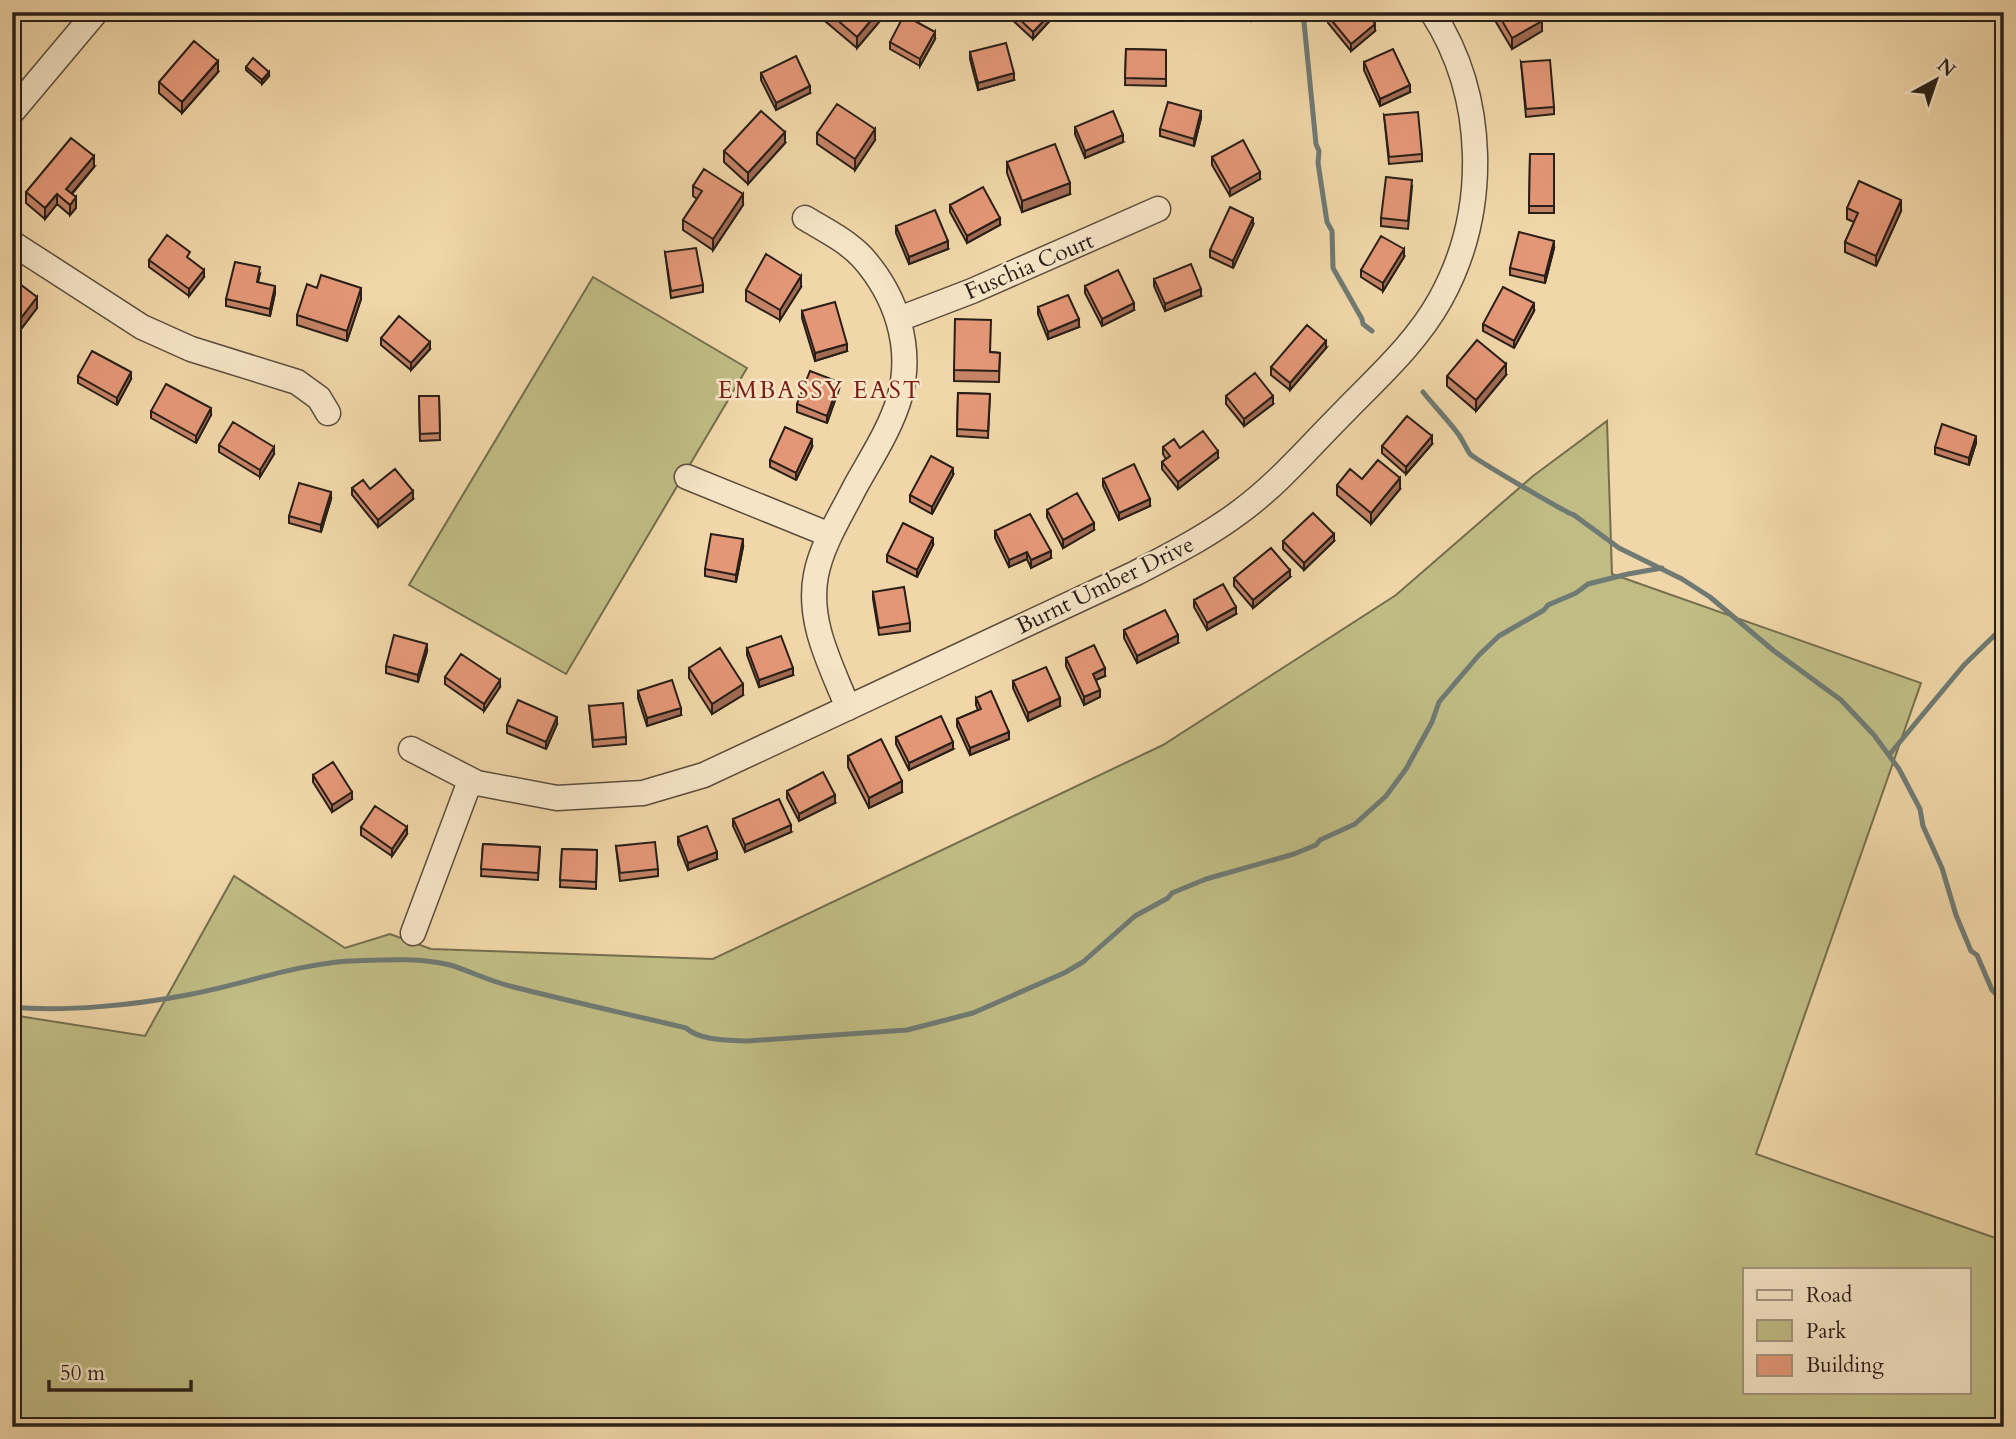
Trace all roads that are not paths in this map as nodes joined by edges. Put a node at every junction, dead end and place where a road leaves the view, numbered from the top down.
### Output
1 (96, 12) edge
2 (1432, 12) edge
3 (12, 112) edge
4 (1158, 209) dead end
5 (805, 218) dead end
6 (12, 243) edge
7 (899, 319) junction
8 (328, 413) dead end
9 (687, 477) dead end
10 (830, 535) junction
11 (848, 708) junction
12 (411, 749) dead end
13 (470, 780) junction
14 (413, 933) dead end

1 - 3 street
2 - 11 street, Burnt Umber Drive
4 - 7 street, Fuschia Court
5 - 7 street
6 - 8 street
7 - 10 street
9 - 10 street
10 - 11 street
11 - 13 street, Burnt Umber Drive
12 - 13 street, Burnt Umber Drive
13 - 14 street

